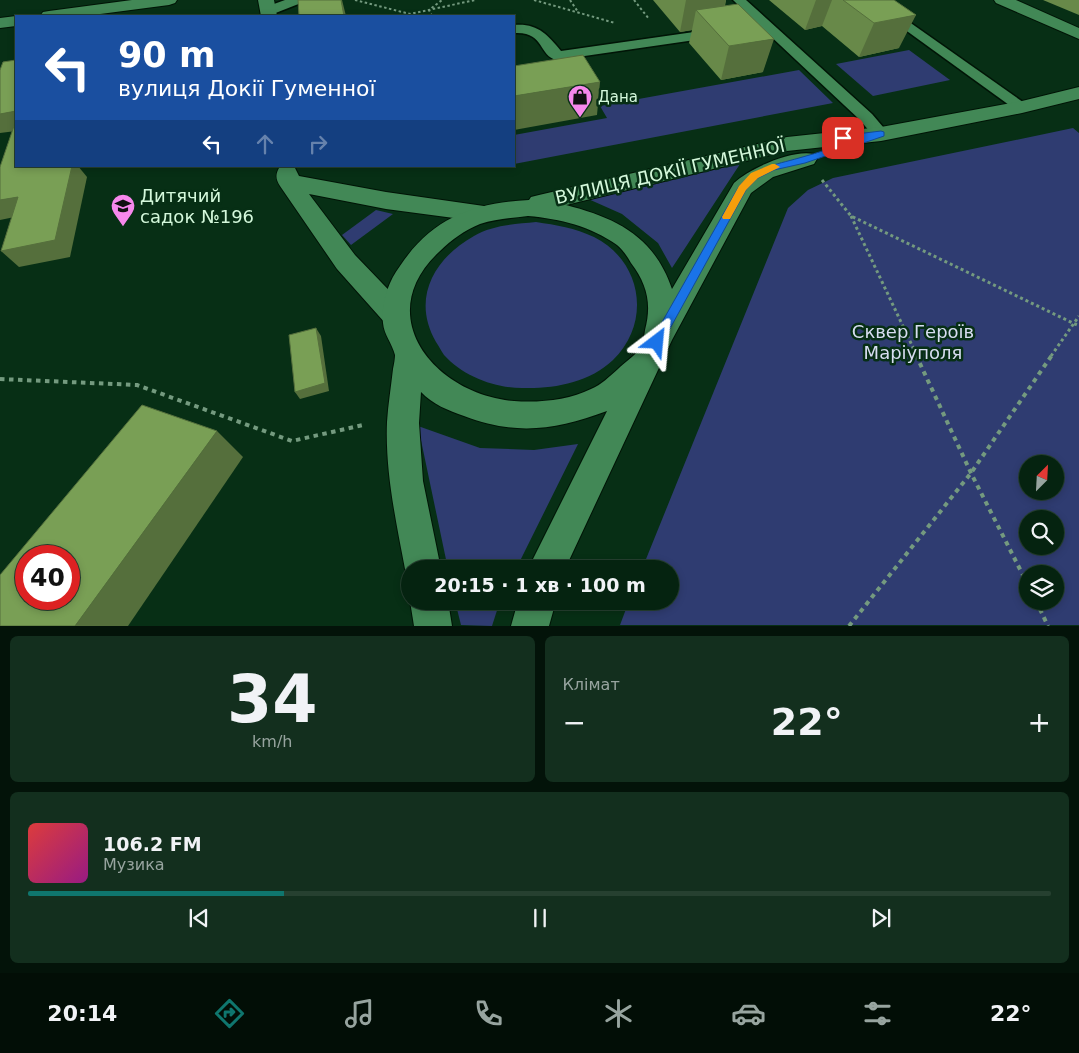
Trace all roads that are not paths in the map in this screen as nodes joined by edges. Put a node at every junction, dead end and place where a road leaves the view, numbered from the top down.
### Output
1 (169, 0) edge
2 (297, 0) edge
3 (739, 0) edge
4 (870, 0) edge
5 (1002, 0) edge
6 (268, 9) edge
7 (56, 15) edge
8 (15, 21) edge
9 (0, 23) edge
10 (767, 26) junction
11 (515, 29) edge
12 (1079, 34) edge
13 (1079, 94) edge
14 (1022, 107) junction
15 (881, 134) junction
16 (287, 174) edge
17 (519, 208) junction
18 (484, 214) junction
19 (396, 316) junction
20 (652, 351) junction
21 (409, 358) junction
22 (421, 560) edge
23 (550, 560) edge
24 (431, 610) edge
25 (534, 610) edge
26 (434, 626) edge
27 (530, 626) edge

1 - 7 street
2 - 6 lane
3 - 10 lane
4 - 14 lane
5 - 12 street
8 - 9 street
10 - 11 lane
10 - 15 lane
13 - 14 street, ВУЛИЦЯ ДОКІЇ ГУМЕННОЇ
14 - 15 street, ВУЛИЦЯ ДОКІЇ ГУМЕННОЇ
15 - 17 street, ВУЛИЦЯ ДОКІЇ ГУМЕННОЇ
15 - 20 street, ВУЛИЦЯ ДОКІЇ ГУМЕННОЇ
16 - 18 street
16 - 19 street
17 - 18 street
17 - 20 street
18 - 19 street
19 - 21 street
20 - 21 street
20 - 23 street, ВУЛИЦЯ ДОКІЇ ГУМЕННОЇ
21 - 22 street
24 - 26 street
25 - 27 street

